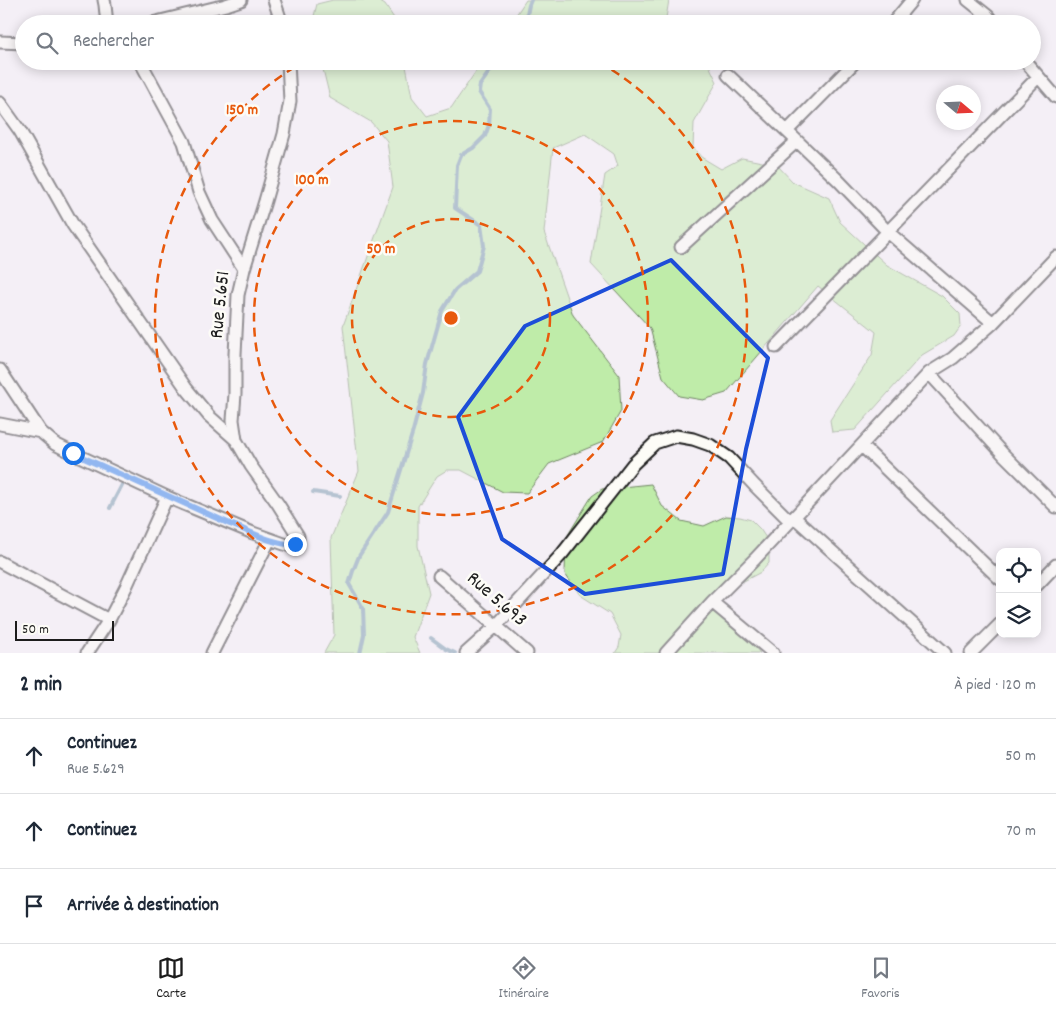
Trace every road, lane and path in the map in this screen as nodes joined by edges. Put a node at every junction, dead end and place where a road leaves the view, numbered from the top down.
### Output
1 (104, 0) edge
2 (241, 0) edge
3 (274, 0) edge
4 (912, 0) edge
5 (968, 0) edge
6 (225, 2) edge
7 (106, 15) edge
8 (180, 15) edge
9 (279, 15) edge
10 (900, 15) edge
11 (987, 15) edge
12 (0, 42) edge
13 (15, 43) edge
14 (145, 70) edge
15 (288, 70) edge
16 (847, 70) edge
17 (1032, 70) edge
18 (728, 75) dead end
19 (1038, 77) junction
20 (1056, 97) edge
21 (0, 103) edge
22 (787, 132) junction
23 (797, 141) junction
24 (888, 232) junction
25 (681, 247) dead end
26 (1056, 257) edge
27 (244, 269) junction
28 (993, 323) junction
29 (776, 347) dead end
30 (0, 370) edge
31 (929, 373) junction
32 (0, 424) edge
33 (41, 432) junction
34 (236, 440) junction
35 (862, 446) junction
36 (167, 497) junction
37 (1056, 507) edge
38 (792, 519) junction
39 (270, 540) junction
40 (0, 562) edge
41 (1056, 565) edge
42 (996, 575) edge
43 (439, 576) dead end
44 (1041, 581) edge
45 (712, 602) junction
46 (109, 620) junction
47 (496, 626) junction
48 (996, 628) edge
49 (87, 653) edge
50 (212, 653) edge
51 (466, 653) edge
52 (527, 653) edge
53 (666, 653) edge
54 (773, 653) edge
55 (945, 653) edge
56 (971, 653) edge

1 - 7 street
2 - 6 street
3 - 9 street
4 - 10 street
5 - 11 street
6 - 8 street
12 - 13 street
14 - 27 street
15 - 27 street, Rue 5.651
16 - 22 street
17 - 19 street
18 - 22 street
19 - 20 street
19 - 24 street
21 - 34 street
22 - 23 street
23 - 24 street
23 - 25 street
24 - 28 street
24 - 29 street
26 - 28 street
27 - 34 street, Rue 5.651
28 - 31 street
30 - 33 street
31 - 35 street
31 - 37 street
32 - 33 street
33 - 36 street
34 - 39 street, Rue 5.651
35 - 38 street
35 - 42 street
36 - 39 street
36 - 46 street
38 - 45 street
38 - 47 street
38 - 55 street
39 - 50 street
40 - 46 street
41 - 44 street
43 - 47 street, Rue 5.693
45 - 53 street
45 - 54 street
46 - 49 street
47 - 51 street
47 - 52 street, Rue 5.693
48 - 56 street

